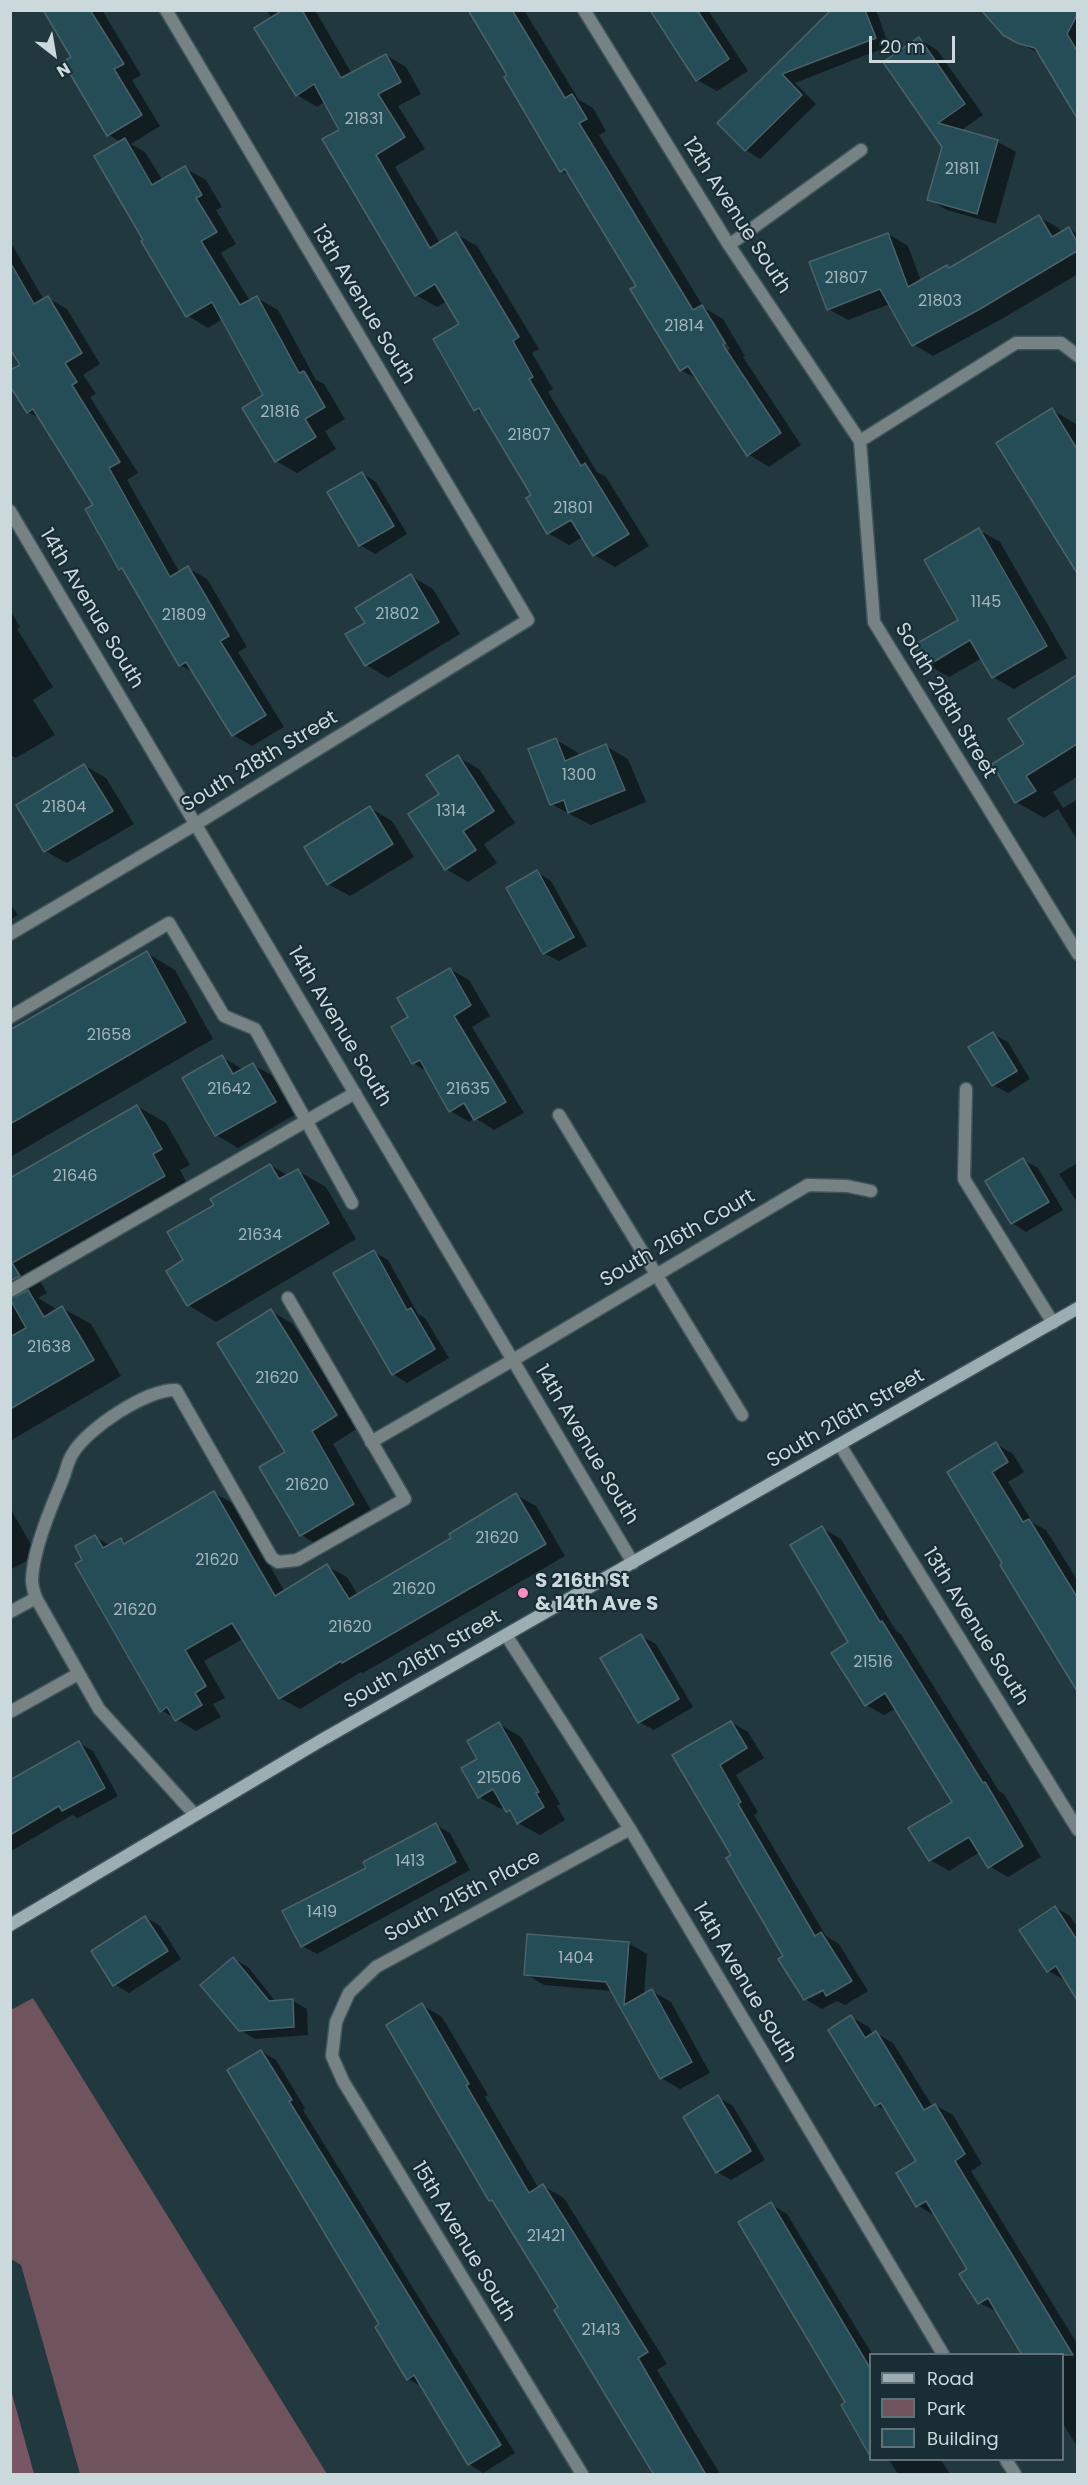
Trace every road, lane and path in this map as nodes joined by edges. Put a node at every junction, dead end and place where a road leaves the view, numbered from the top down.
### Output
1 (166, 10) edge
2 (584, 10) edge
3 (861, 150) dead end
4 (729, 245) junction
5 (1077, 356) edge
6 (860, 441) junction
7 (10, 511) edge
8 (528, 620) joint
9 (196, 824) junction
10 (10, 934) edge
11 (1077, 954) edge
12 (10, 1017) edge
13 (966, 1089) dead end
14 (355, 1093) junction
15 (559, 1115) dead end
16 (306, 1121) junction
17 (871, 1191) dead end
18 (352, 1203) dead end
19 (657, 1273) junction
20 (10, 1291) edge
21 (288, 1298) dead end
22 (1077, 1308) edge
23 (1053, 1323) junction
24 (513, 1360) junction
25 (742, 1415) dead end
26 (371, 1442) junction
27 (840, 1445) junction
28 (633, 1563) junction
29 (36, 1598) junction
30 (10, 1612) edge
31 (506, 1635) junction
32 (78, 1674) junction
33 (10, 1712) edge
34 (195, 1815) junction
35 (630, 1829) junction
36 (1077, 1830) edge
37 (10, 1925) edge
38 (336, 2022) joint
39 (942, 2353) edge
40 (1007, 2461) edge
41 (582, 2475) edge
42 (1015, 2475) edge

1 - 8 street, 13th Avenue South
2 - 4 street, 12th Avenue South
3 - 4 street
4 - 6 street, 12th Avenue South
5 - 6 street
6 - 11 street, South 218th Street
7 - 9 street, 14th Avenue South
8 - 9 street, South 218th Street
9 - 10 street, South 218th Street
9 - 14 street, 14th Avenue South
12 - 16 street
13 - 23 street
14 - 16 street
14 - 24 street, 14th Avenue South
15 - 19 street
16 - 18 street
16 - 20 street
17 - 19 street, South 216th Court
19 - 24 street, South 216th Court
19 - 25 street
21 - 26 street
22 - 23 main road, South 216th Street
23 - 27 main road, South 216th Street
24 - 26 street, South 216th Court
24 - 28 street, 14th Avenue South
26 - 29 street
27 - 28 main road, South 216th Street
27 - 36 street, 13th Avenue South
28 - 31 main road, South 216th Street
29 - 30 street
29 - 32 street
31 - 34 main road, South 216th Street
31 - 35 street, 14th Avenue South
32 - 33 street
32 - 34 street
34 - 37 main road, South 216th Street
35 - 38 street, South 215th Place
35 - 39 street, 14th Avenue South
38 - 41 street, 15th Avenue South
40 - 42 street

